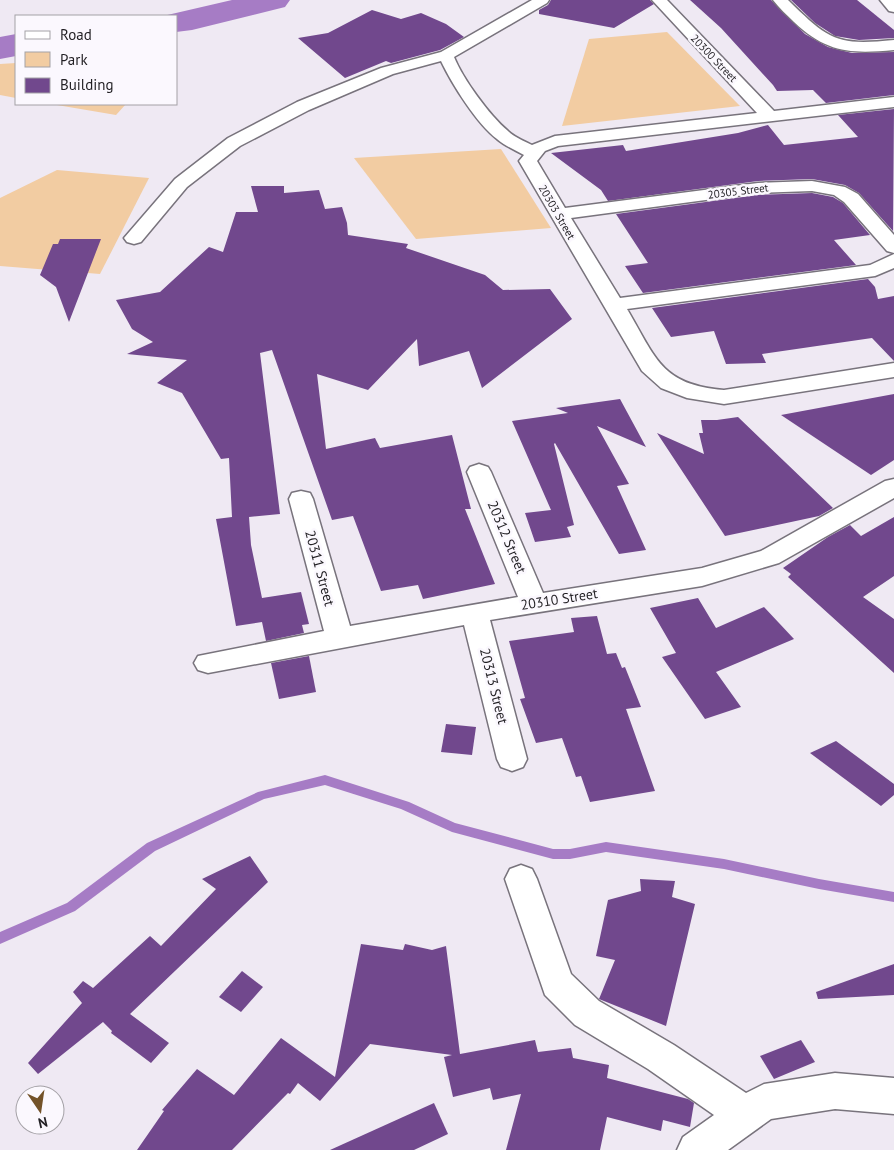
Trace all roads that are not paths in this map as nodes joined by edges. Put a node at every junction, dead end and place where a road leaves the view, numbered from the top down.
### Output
1 (542, 0) edge
2 (658, 0) edge
3 (780, 0) edge
4 (887, 0) edge
5 (894, 8) edge
6 (894, 45) edge
7 (446, 55) junction
8 (893, 103) edge
9 (768, 115) junction
10 (533, 153) junction
11 (559, 214) junction
12 (134, 238) dead end
13 (894, 247) edge
14 (894, 260) edge
15 (612, 305) junction
16 (894, 370) edge
17 (479, 472) dead end
18 (894, 487) edge
19 (301, 499) dead end
20 (534, 603) junction
21 (475, 613) junction
22 (339, 637) junction
23 (208, 663) dead end
24 (512, 760) dead end
25 (521, 879) dead end
26 (894, 1096) edge
27 (746, 1114) junction
28 (696, 1150) edge

1 - 7 street
2 - 9 street, 20300 Street
3 - 6 street
4 - 5 street
7 - 10 street
7 - 12 street
8 - 9 street
9 - 10 street
10 - 11 street, 20303 Street
11 - 13 street, 20305 Street
11 - 15 street, 20303 Street
14 - 15 street
15 - 16 street, 20303 Street
17 - 20 street, 20312 Street
18 - 20 street, 20310 Street
19 - 22 street, 20311 Street
20 - 21 street, 20310 Street
21 - 22 street, 20310 Street
21 - 24 street, 20313 Street
22 - 23 street, 20310 Street
25 - 27 street
26 - 27 street
27 - 28 street

